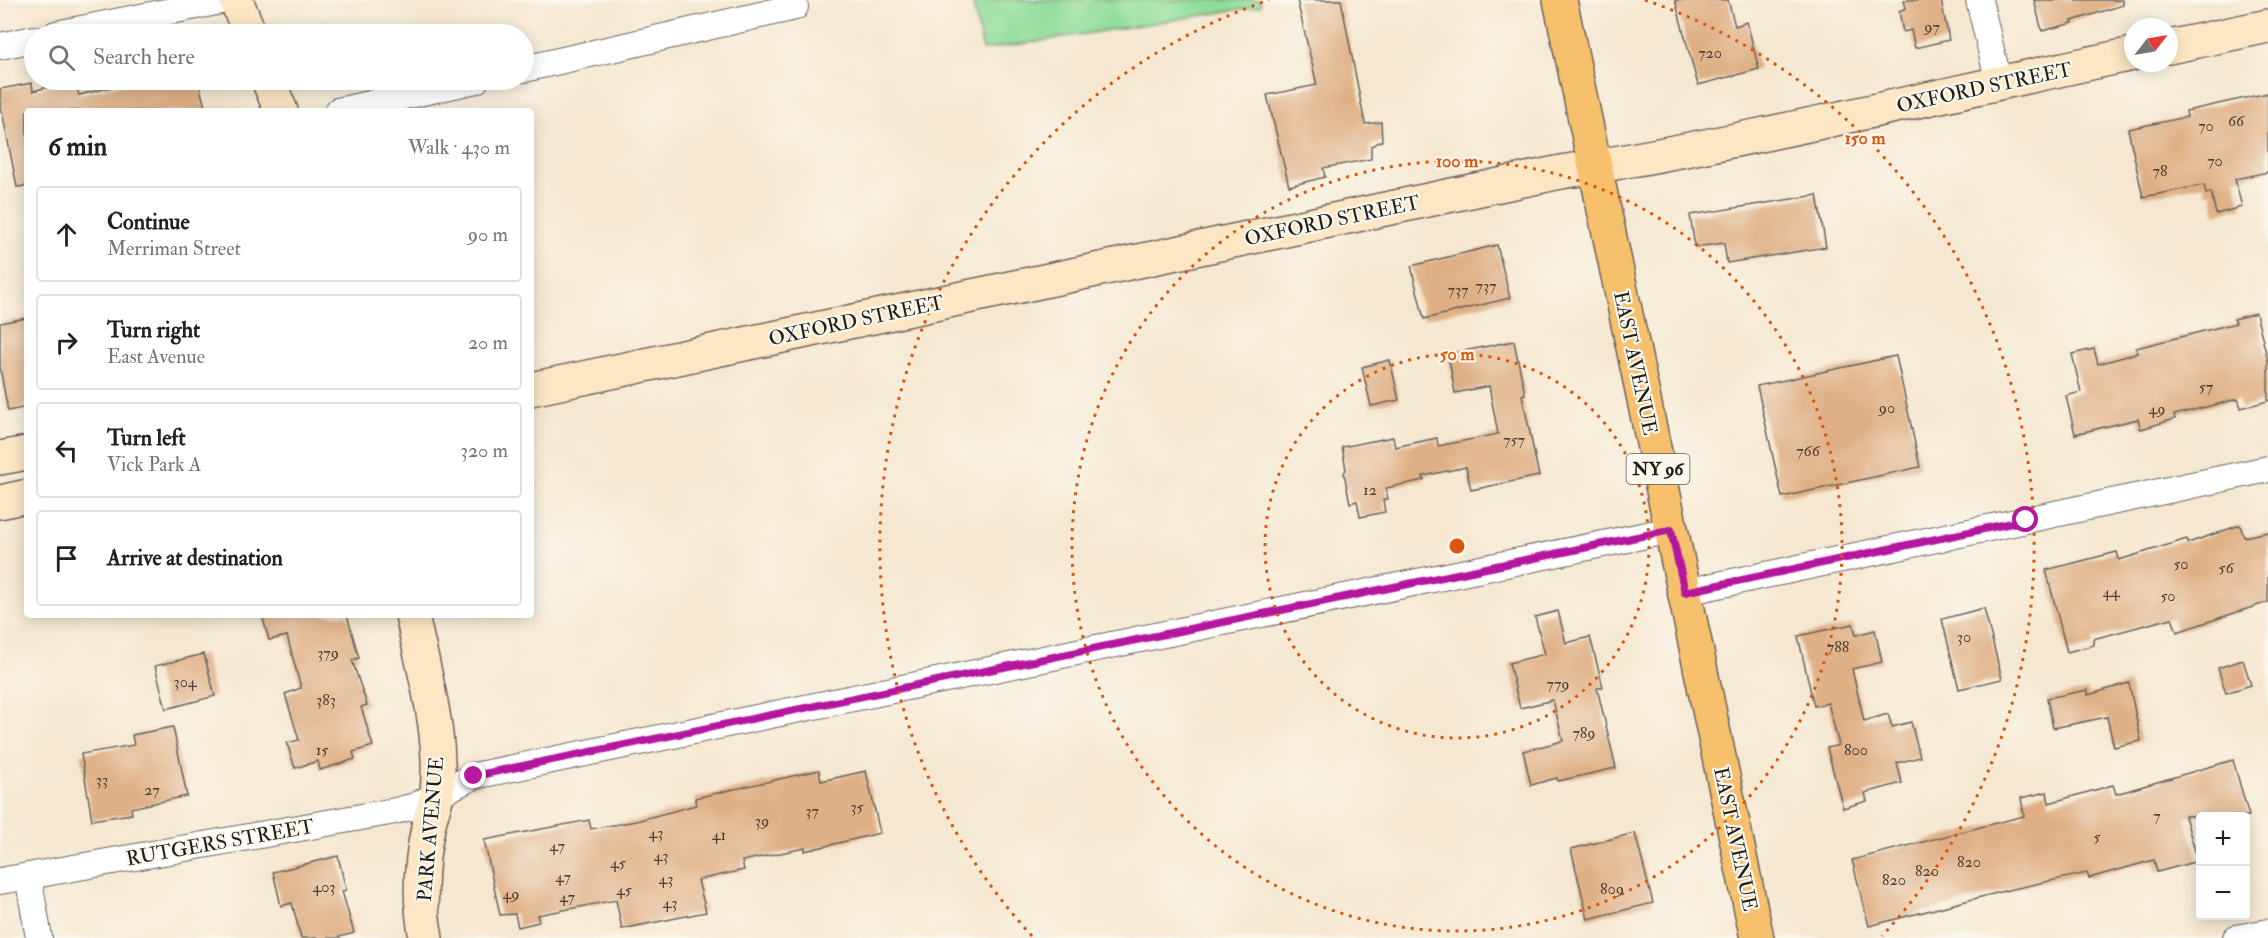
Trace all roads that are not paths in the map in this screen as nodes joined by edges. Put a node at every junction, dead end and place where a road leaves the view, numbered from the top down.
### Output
1 (226, 0) edge
2 (236, 0) edge
3 (1560, 0) edge
4 (1979, 0) edge
5 (795, 7) dead end
6 (106, 24) edge
7 (246, 24) edge
8 (2268, 26) edge
9 (24, 41) edge
10 (2178, 45) edge
11 (0, 46) edge
12 (2124, 56) edge
13 (534, 67) edge
14 (1999, 83) junction
15 (272, 90) edge
16 (431, 90) edge
17 (280, 108) edge
18 (351, 108) edge
19 (1594, 166) junction
20 (534, 388) edge
21 (24, 454) edge
22 (0, 458) edge
23 (2268, 469) edge
24 (24, 497) edge
25 (0, 502) edge
26 (1671, 530) junction
27 (1685, 592) junction
28 (413, 618) edge
29 (437, 795) junction
30 (28, 876) junction
31 (0, 882) edge
32 (2268, 932) edge
33 (39, 938) edge
34 (426, 938) edge
35 (1757, 938) edge
36 (2236, 938) edge

1 - 6 street
2 - 7 street
3 - 19 main road, EAST AVENUE / NY 96
4 - 14 street
5 - 13 street
8 - 10 street
9 - 11 street
12 - 14 street, OXFORD STREET
14 - 19 street, OXFORD STREET
15 - 17 street
16 - 18 street
19 - 20 street, OXFORD STREET
19 - 26 main road, EAST AVENUE / NY 96
21 - 22 street
23 - 27 street
24 - 25 street
26 - 27 main road, EAST AVENUE / NY 96
26 - 29 street, RUTGERS STREET
27 - 35 main road, EAST AVENUE / NY 96
28 - 29 street, PARK AVENUE
29 - 30 street, RUTGERS STREET
29 - 34 street, PARK AVENUE
30 - 31 street, RUTGERS STREET
30 - 33 street
32 - 36 street

